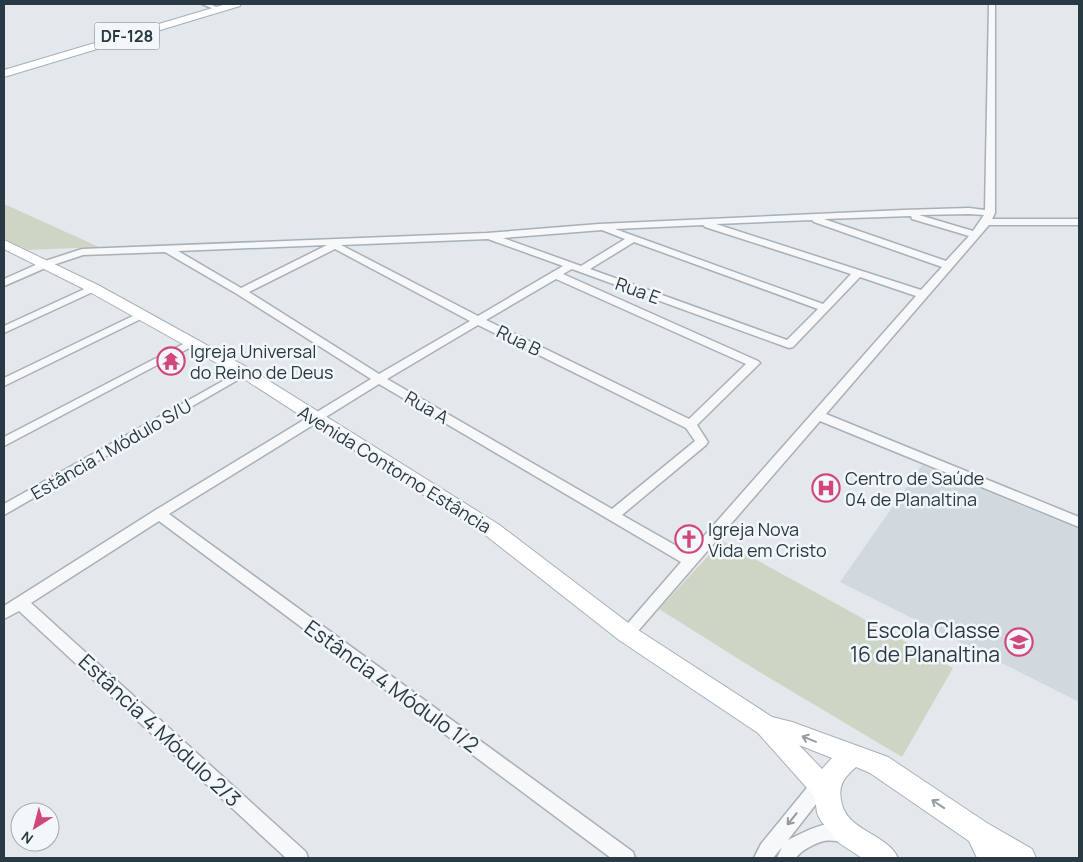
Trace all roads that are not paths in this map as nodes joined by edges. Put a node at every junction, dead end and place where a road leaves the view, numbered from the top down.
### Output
1 (205, 4) edge
2 (236, 4) edge
3 (992, 4) edge
4 (218, 9) junction
5 (4, 72) edge
6 (903, 213) junction
7 (809, 217) junction
8 (988, 217) junction
9 (700, 222) junction
10 (1079, 222) edge
11 (599, 227) junction
12 (974, 234) junction
13 (487, 236) junction
14 (632, 239) junction
15 (4, 244) edge
16 (332, 244) junction
17 (166, 248) junction
18 (46, 264) junction
19 (947, 265) junction
20 (577, 267) junction
21 (858, 273) junction
22 (556, 275) junction
23 (4, 283) edge
24 (93, 288) junction
25 (241, 292) junction
26 (922, 294) junction
27 (825, 308) junction
28 (141, 314) junction
29 (477, 320) junction
30 (4, 330) edge
31 (192, 343) junction
32 (244, 372) junction
33 (379, 379) junction
34 (4, 382) edge
35 (817, 415) junction
36 (315, 418) junction
37 (690, 425) junction
38 (4, 442) edge
39 (4, 510) edge
40 (159, 514) junction
41 (613, 515) junction
42 (1079, 522) edge
43 (690, 561) junction
44 (20, 602) junction
45 (4, 613) edge
46 (627, 634) junction
47 (766, 726) junction
48 (851, 756) junction
49 (827, 792) junction
50 (978, 832) junction
51 (848, 834) junction
52 (299, 858) edge
53 (626, 858) edge
54 (763, 858) edge
55 (786, 858) edge
56 (885, 858) edge
57 (990, 858) edge
58 (1023, 858) edge

1 - 4 street
2 - 4 main road, DF-128 / DF-128
3 - 8 street
4 - 5 main road, DF-128 / DF-128
6 - 7 street
6 - 8 street
6 - 12 street
7 - 9 street
7 - 19 street
8 - 10 street
8 - 12 street
9 - 11 street
9 - 21 street
11 - 13 street
11 - 14 street
12 - 19 street
13 - 16 street
13 - 20 street, Rua E
14 - 20 street
14 - 27 street
15 - 18 street, Avenida Contorno Estância
16 - 17 street
16 - 25 street
16 - 29 street, Rua B
17 - 18 street
17 - 25 street, Rua A
18 - 23 street
18 - 24 street, Avenida Contorno Estância
19 - 26 street
20 - 22 street
20 - 27 street, Rua E
21 - 26 street
21 - 27 street
22 - 29 street
22 - 37 street
24 - 28 street, Avenida Contorno Estância
24 - 30 street
25 - 33 street, Rua A
26 - 35 street
28 - 31 street, Avenida Contorno Estância
28 - 34 street
29 - 33 street
29 - 37 street, Rua B
31 - 32 street, Avenida Contorno Estância
31 - 38 street
32 - 36 street, Avenida Contorno Estância
32 - 39 street, Estância 1 Módulo S/U
33 - 36 street
33 - 41 street, Rua A
35 - 42 street
35 - 43 street
36 - 40 street
36 - 46 street, Avenida Contorno Estância
37 - 41 street, Rua B
40 - 44 street
40 - 53 street, Estância 4 Módulo 1/2
41 - 43 street, Rua A
43 - 46 street
44 - 45 street
44 - 52 street, Estância 4 Módulo 2/3
46 - 47 street, Avenida Contorno Estância
48 -> 47 street, Avenida Contorno Estância
47 - 49 street, Avenida Contorno Estância
48 - 49 street
50 -> 48 street, Avenida Contorno Estância
49 - 51 street, Avenida Contorno Estância
49 -> 54 street
50 - 57 street
50 - 58 street, Avenida Contorno Estância
51 - 55 street
51 - 56 street, Avenida Contorno Estância

